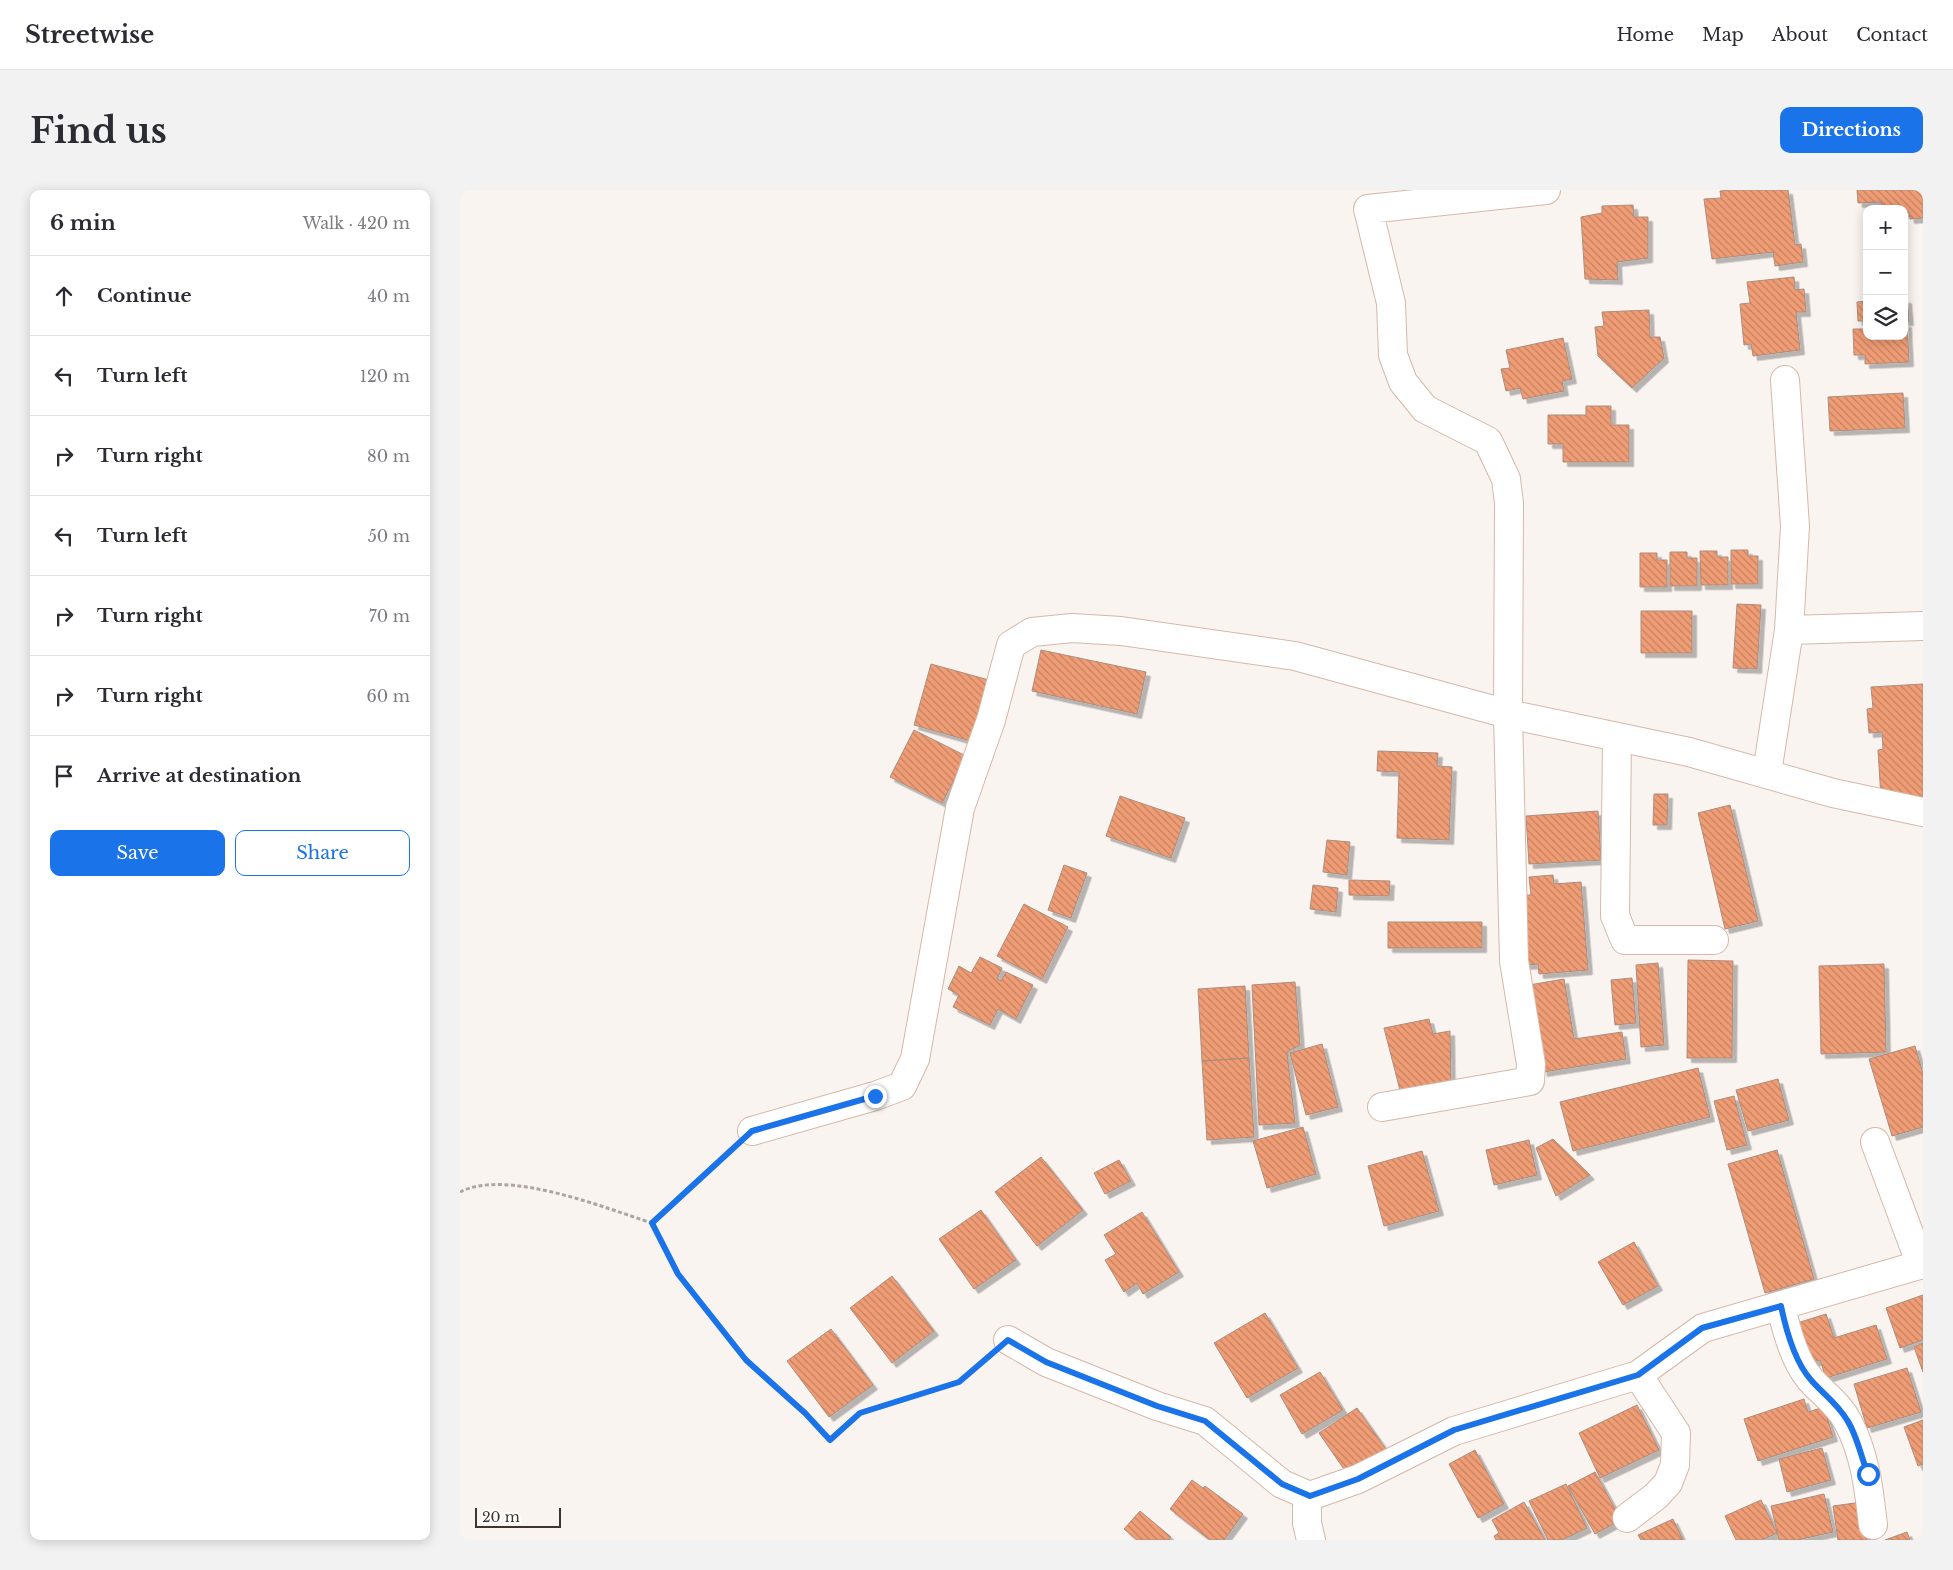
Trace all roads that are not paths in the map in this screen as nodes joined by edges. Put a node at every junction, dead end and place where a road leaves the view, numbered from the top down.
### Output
1 (1546, 190) edge
2 (1784, 380) dead end
3 (1923, 626) edge
4 (1789, 630) junction
5 (1508, 714) junction
6 (1617, 739) junction
7 (1767, 773) junction
8 (1923, 812) edge
9 (1714, 940) dead end
10 (1382, 1107) dead end
11 (752, 1131) road end
12 (1875, 1142) dead end
13 (1922, 1265) edge
14 (1781, 1306) junction
15 (1008, 1340) road end
16 (1638, 1375) junction
17 (1310, 1496) junction
18 (1627, 1518) dead end
19 (1873, 1525) dead end
20 (1311, 1540) edge

1 - 5 street
2 - 4 street
3 - 4 street
4 - 7 street
5 - 6 street
5 - 10 street
5 - 11 street
6 - 7 street
6 - 9 street
7 - 8 street
12 - 13 street
13 - 14 street
14 - 16 street
14 - 19 street
15 - 17 street
16 - 17 street
16 - 18 street
17 - 20 street

